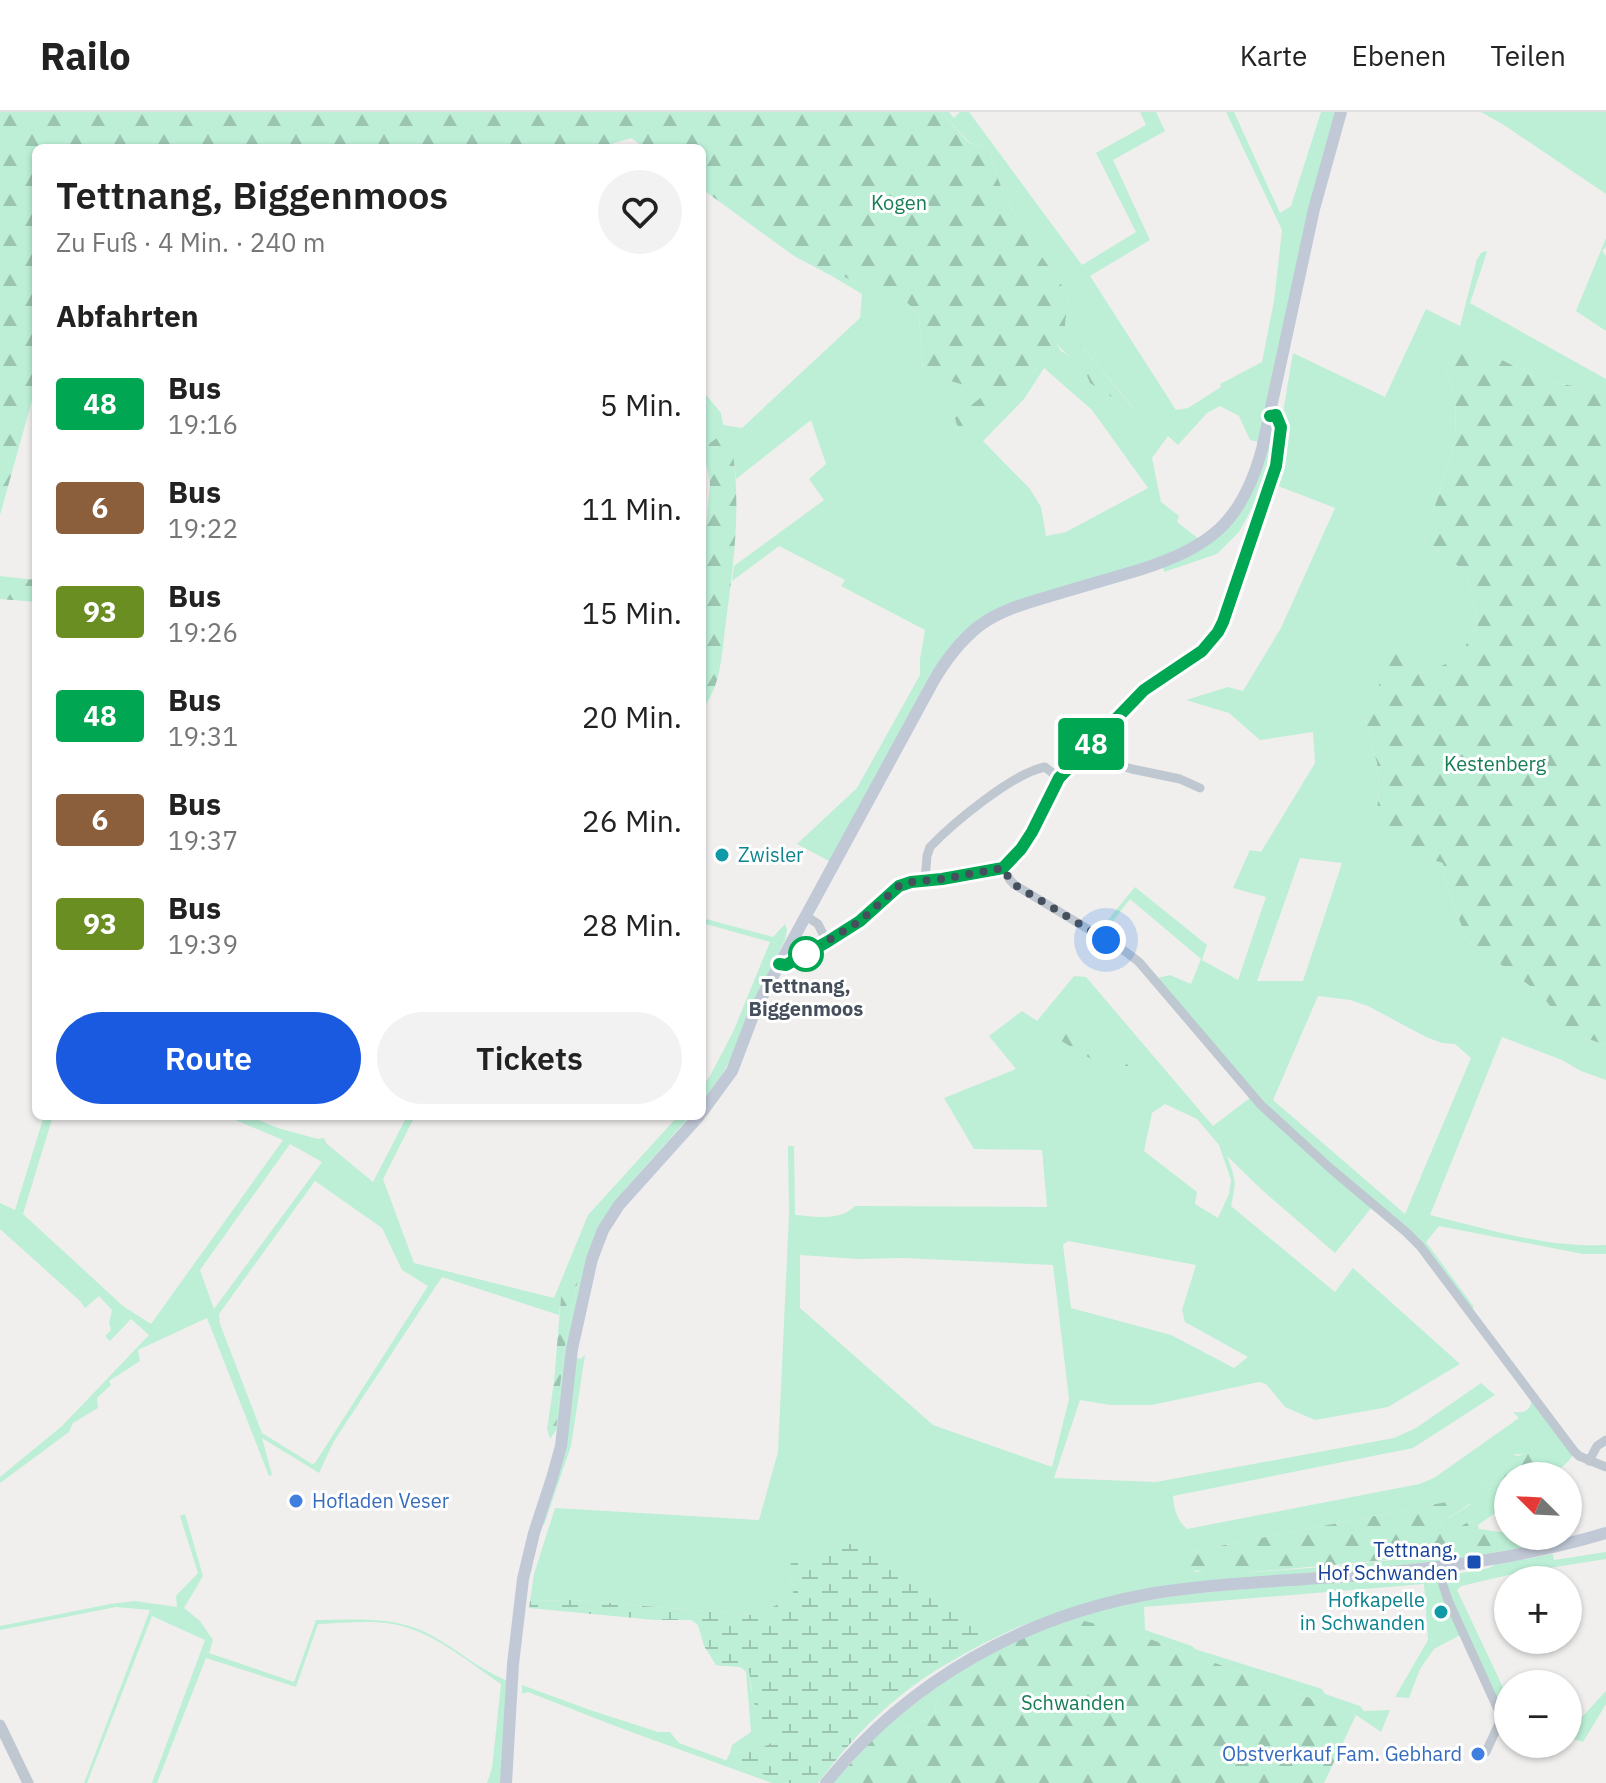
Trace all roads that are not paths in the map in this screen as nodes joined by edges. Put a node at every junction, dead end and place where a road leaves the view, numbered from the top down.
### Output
1 (1341, 112) edge
2 (1270, 416) junction
3 (1093, 742) junction
4 (1059, 778) junction
5 (1200, 788) dead end
6 (1003, 868) junction
7 (925, 880) junction
8 (806, 916) junction
9 (827, 942) junction
10 (779, 964) junction
11 (706, 1106) edge
12 (695, 1120) edge
13 (1606, 1440) edge
14 (1589, 1461) junction
15 (1606, 1467) edge
16 (1606, 1533) edge
17 (1442, 1567) junction
18 (0, 1725) edge
19 (1486, 1752) dead end
20 (28, 1783) edge
21 (506, 1783) edge
22 (826, 1783) edge

1 - 2 main road
2 - 3 street
2 - 8 main road
3 - 4 street
3 - 5 street
4 - 6 street
4 - 7 street
6 - 7 street
6 - 14 street
7 - 9 street
8 - 9 street
8 - 10 main road
9 - 10 street
10 - 11 main road
12 - 21 main road
13 - 14 street
14 - 15 street
16 - 17 main road
17 - 19 street
17 - 22 main road
18 - 20 street

